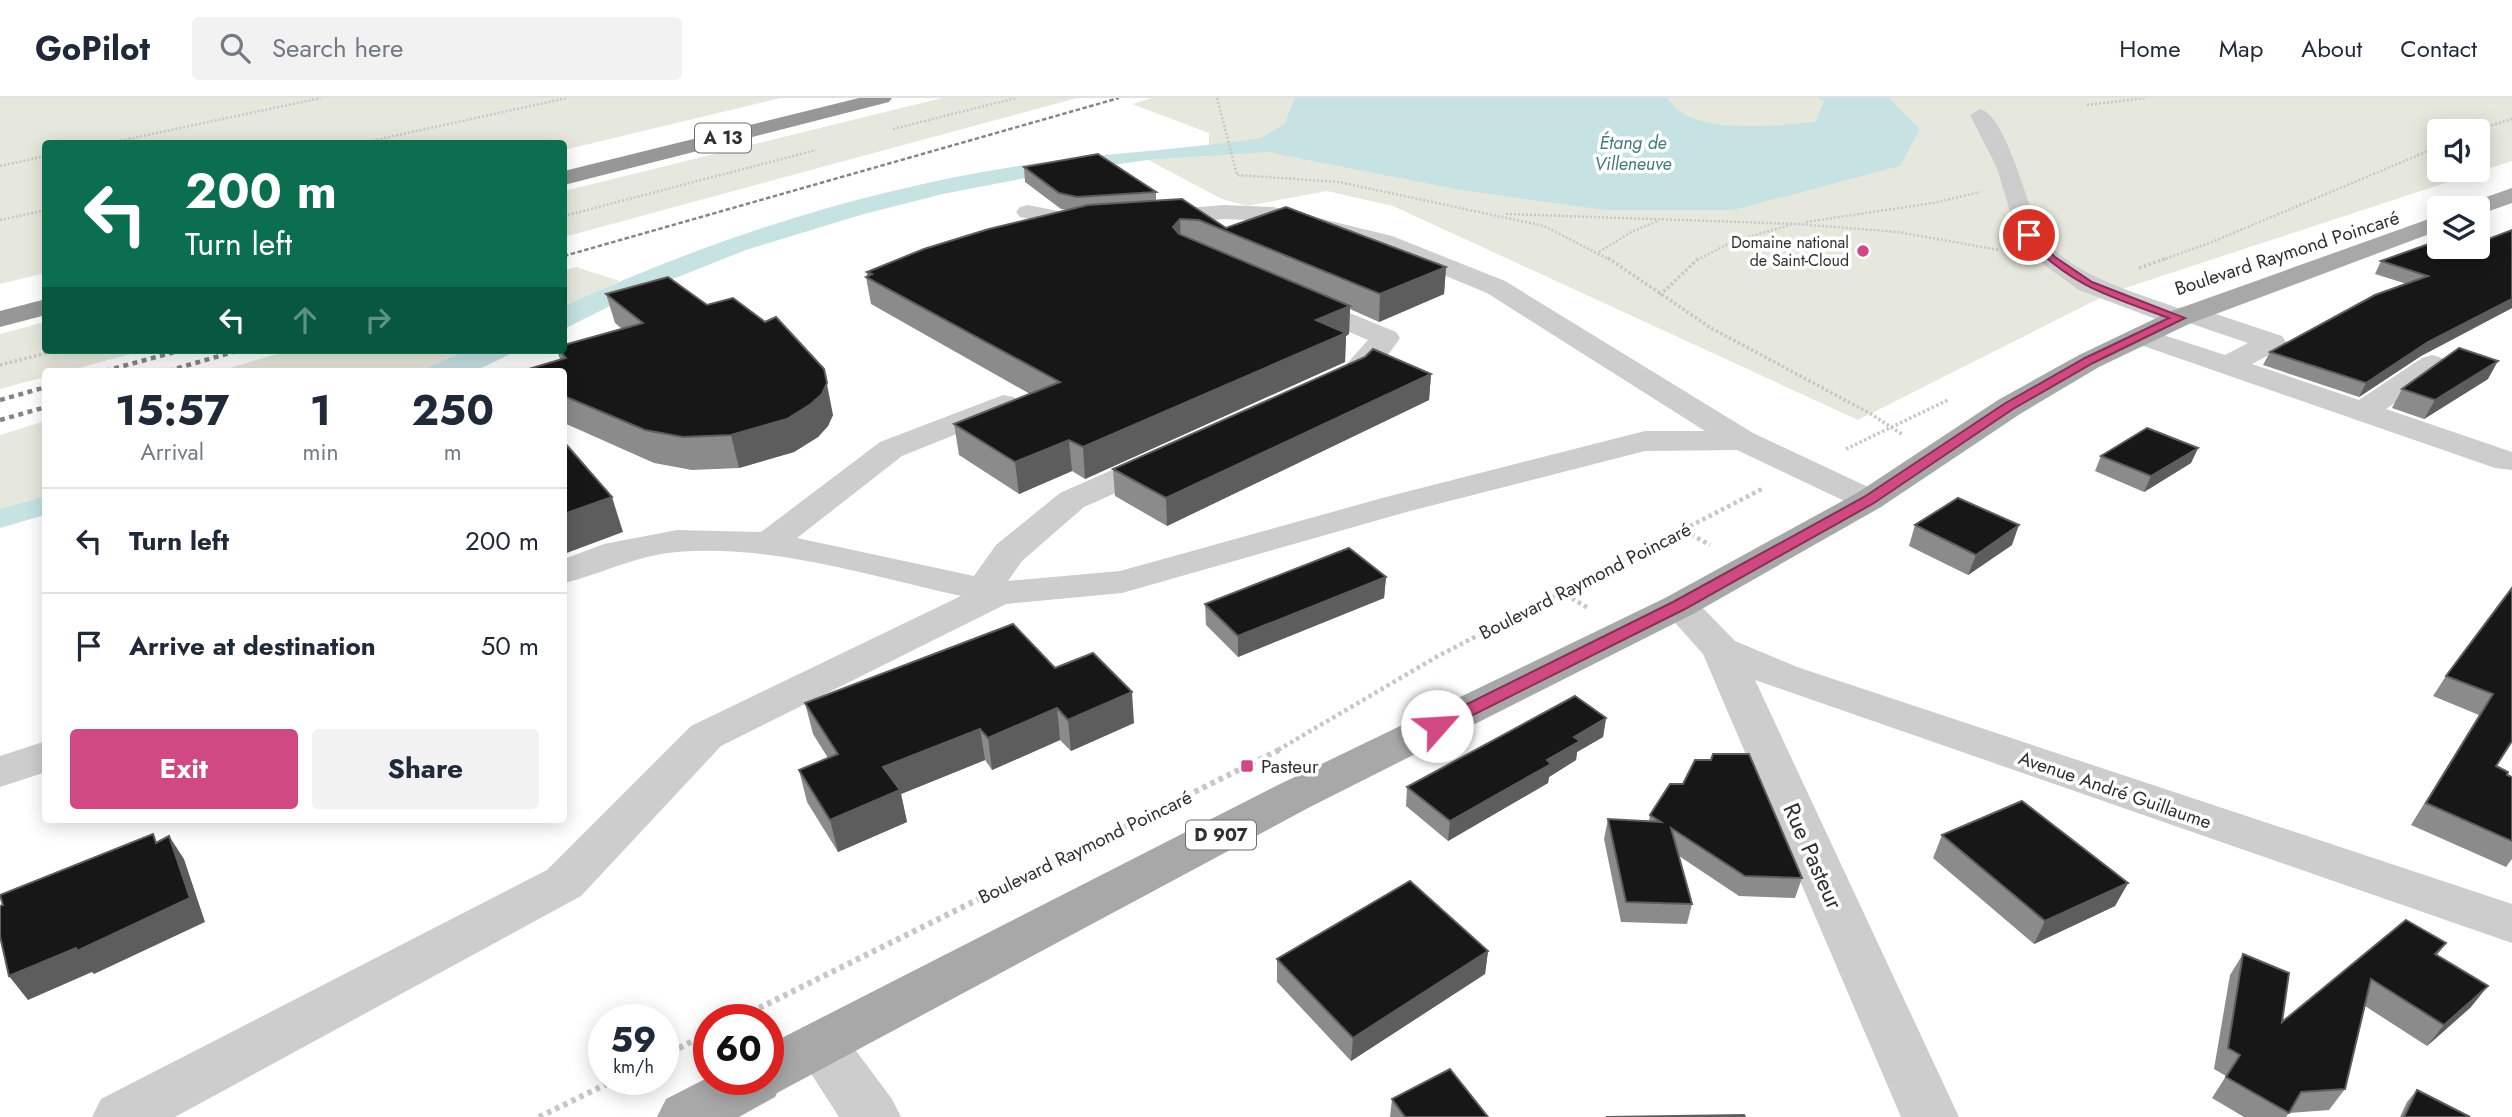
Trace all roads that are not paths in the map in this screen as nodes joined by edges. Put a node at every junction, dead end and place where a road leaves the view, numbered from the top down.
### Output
1 (817, 98) edge
2 (882, 98) edge
3 (1980, 115) dead end
4 (567, 158) edge
5 (567, 177) edge
6 (2512, 195) edge
7 (2490, 203) edge
8 (1028, 212) dead end
9 (2427, 227) edge
10 (42, 286) edge
11 (1276, 290) edge
12 (0, 296) edge
13 (42, 308) edge
14 (2184, 316) junction
15 (0, 319) edge
16 (2133, 340) junction
17 (2432, 364) edge
18 (2214, 369) junction
19 (1304, 396) edge
20 (1003, 404) edge
21 (2362, 411) junction
22 (1742, 440) junction
23 (1182, 451) edge
24 (2507, 461) dead end
25 (1869, 500) junction
26 (769, 543) junction
27 (567, 571) edge
28 (990, 592) junction
29 (1679, 606) junction
30 (1721, 650) junction
31 (42, 757) edge
32 (0, 772) edge
33 (2512, 925) edge
34 (820, 1044) junction
35 (784, 1063) edge
36 (727, 1095) edge
37 (121, 1117) edge
38 (686, 1117) edge
39 (872, 1117) edge
40 (1930, 1117) edge

1 - 4 highway, A 13
2 - 5 highway, A 13
3 - 14 street
6 - 7 main road
8 - 22 street
9 - 14 main road, Boulevard Raymond Poincaré / D 907
10 - 12 highway
11 - 19 street
13 - 15 highway
14 - 16 main road, Boulevard Raymond Poincaré / D 907
14 - 18 street
16 - 18 street
16 - 25 main road, Boulevard Raymond Poincaré / D 907
17 - 21 street
18 - 21 street
20 - 26 street
21 - 24 street
22 - 25 street
22 - 28 street
23 - 28 street
25 - 29 main road, Boulevard Raymond Poincaré / D 907
26 - 27 street
26 - 28 street
28 - 37 street
29 - 30 street, Rue Pasteur
29 - 34 main road, Boulevard Raymond Poincaré / D 907
30 - 33 street, Avenue André Guillaume
30 - 40 street, Rue Pasteur
31 - 32 street
34 - 35 main road, Boulevard Raymond Poincaré / D 907
34 - 39 street
36 - 38 main road

